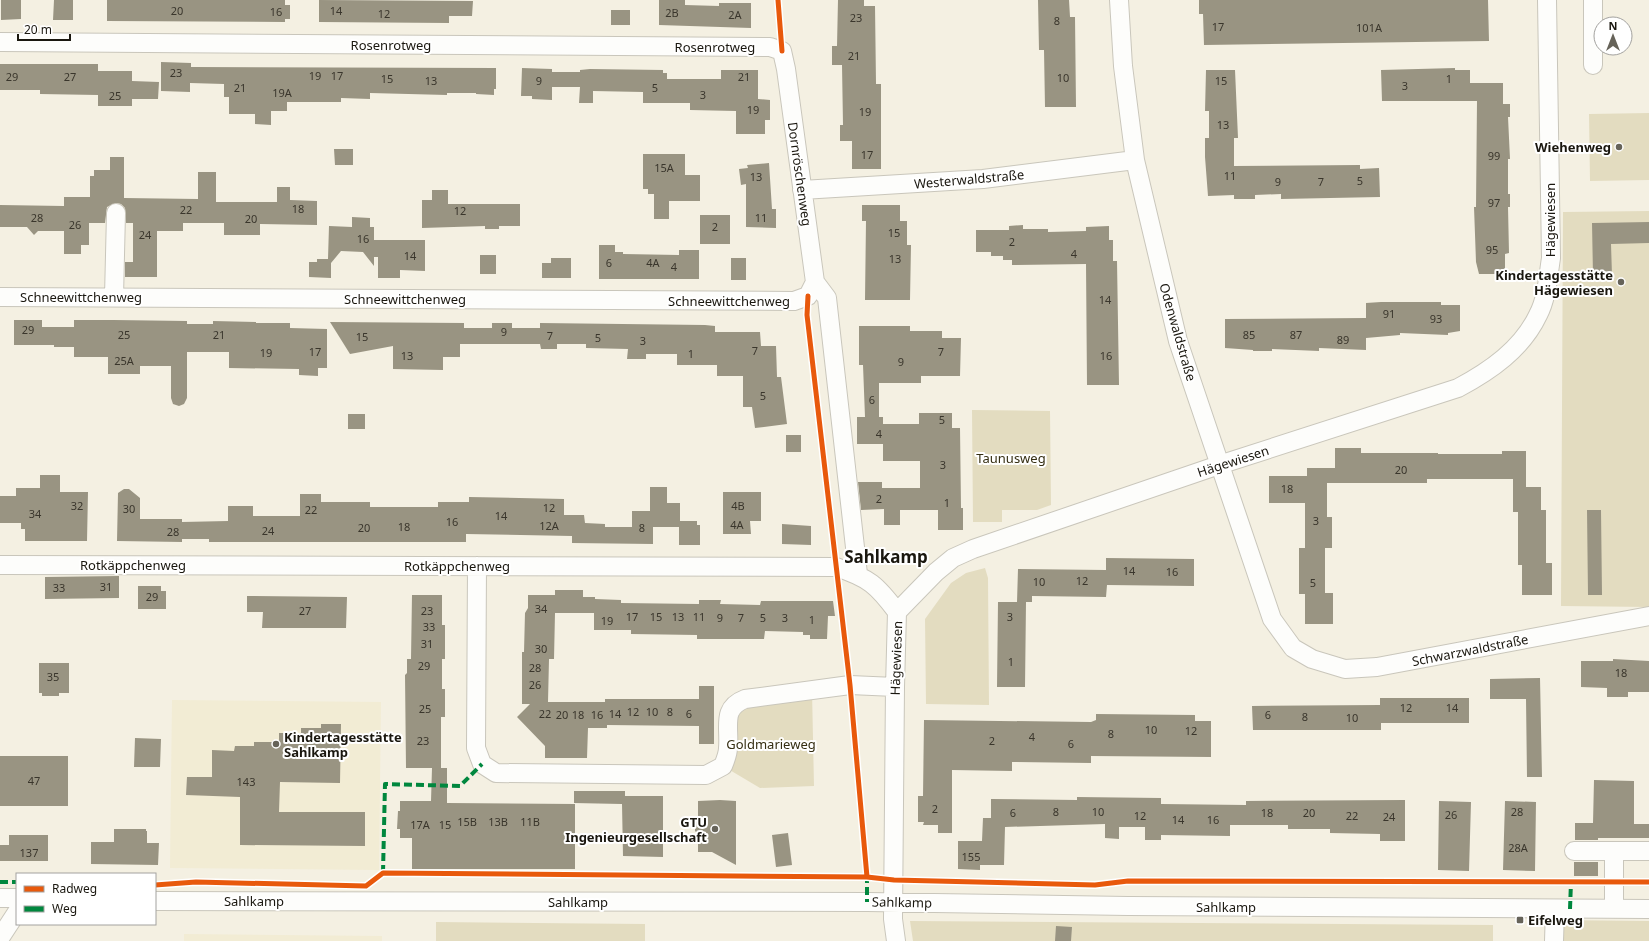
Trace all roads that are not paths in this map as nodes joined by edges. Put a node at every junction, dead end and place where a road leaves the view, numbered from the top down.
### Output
1 (1119, 0) edge
2 (1547, 0) edge
3 (1593, 0) edge
4 (0, 42) edge
5 (782, 51) joint
6 (1593, 65) dead end
7 (1135, 160) junction
8 (802, 190) junction
9 (116, 213) dead end
10 (812, 289) junction
11 (0, 297) edge
12 (114, 297) junction
13 (1219, 465) junction
14 (0, 565) edge
15 (477, 566) junction
16 (858, 574) junction
17 (897, 612) junction
18 (1649, 616) edge
19 (1293, 648) joint
20 (895, 687) junction
21 (1574, 851) dead end
22 (1614, 851) junction
23 (1649, 851) edge
24 (0, 898) edge
25 (16, 898) edge
26 (156, 901) edge
27 (893, 902) junction
28 (1555, 909) junction
29 (1614, 909) junction
30 (1649, 909) edge
31 (16, 914) edge
32 (0, 938) edge
33 (896, 941) edge
34 (1554, 941) edge

1 - 7 street, Odenwaldstraße
2 - 13 street, Hägewiesen
3 - 6 street
4 - 5 street, Rosenrotweg
5 - 8 street, Dornröschenweg
7 - 8 street, Westerwaldstraße
7 - 13 street, Odenwaldstraße
8 - 10 street, Dornröschenweg
9 - 12 street
10 - 12 street, Schneewittchenweg
10 - 16 street
11 - 12 street, Schneewittchenweg
13 - 17 street, Hägewiesen
13 - 19 street, Odenwaldstraße
14 - 15 street, Rotkäppchenweg
15 - 16 street, Rotkäppchenweg
15 - 20 street
16 - 17 street, Rotkäppchenweg
17 - 20 street, Hägewiesen
18 - 19 street, Schwarzwaldstraße
20 - 27 street, Hägewiesen
21 - 22 street
22 - 23 street
22 - 29 street
24 - 25 street
26 - 27 street, Sahlkamp
27 - 28 street, Sahlkamp
27 - 33 street, Hägewiesen
28 - 29 street, Sahlkamp
28 - 34 street
29 - 30 street, Sahlkamp
31 - 32 street

